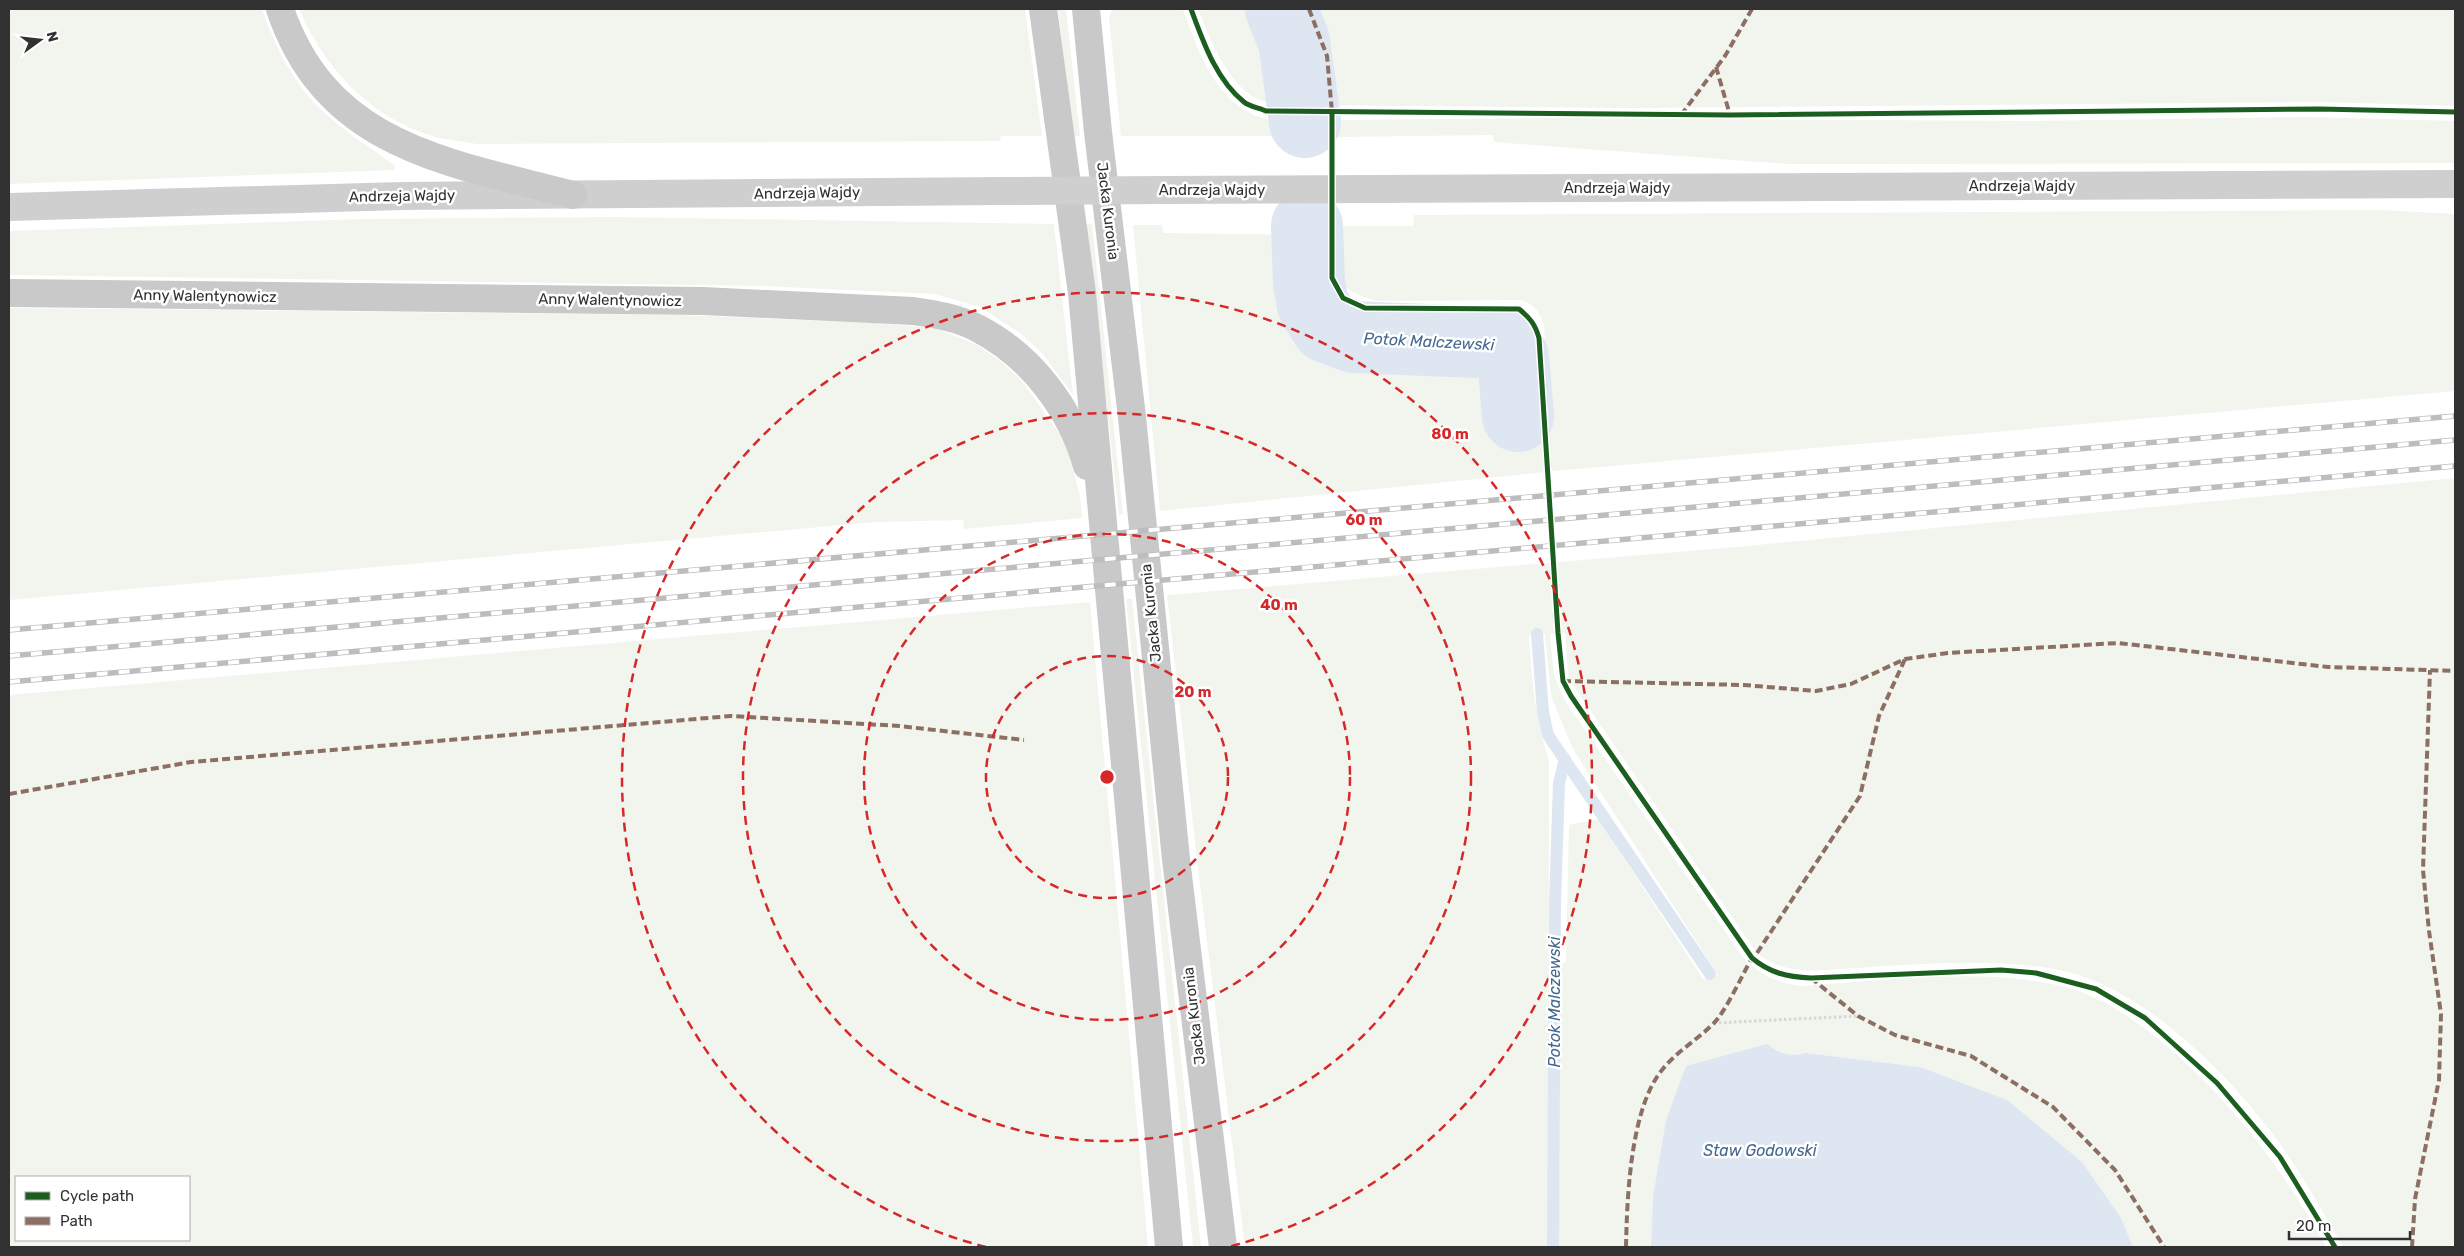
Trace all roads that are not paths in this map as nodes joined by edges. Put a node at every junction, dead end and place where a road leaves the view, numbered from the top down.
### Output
1 (280, 9) edge
2 (1043, 9) edge
3 (1086, 9) edge
4 (2414, 184) junction
5 (2455, 184) edge
6 (2455, 188) edge
7 (573, 195) junction
8 (9, 208) edge
9 (9, 293) edge
10 (1101, 513) junction
11 (1169, 1247) edge
12 (1223, 1247) edge

1 - 7 main road
2 - 10 main road
3 - 12 main road, Jacka Kuronia
4 - 5 main road, Andrzeja Wajdy
4 - 6 main road, Andrzeja Wajdy
4 - 7 main road, Andrzeja Wajdy, bridge
7 - 8 main road, Andrzeja Wajdy
9 - 10 main road, Anny Walentynowicz
10 - 11 main road

